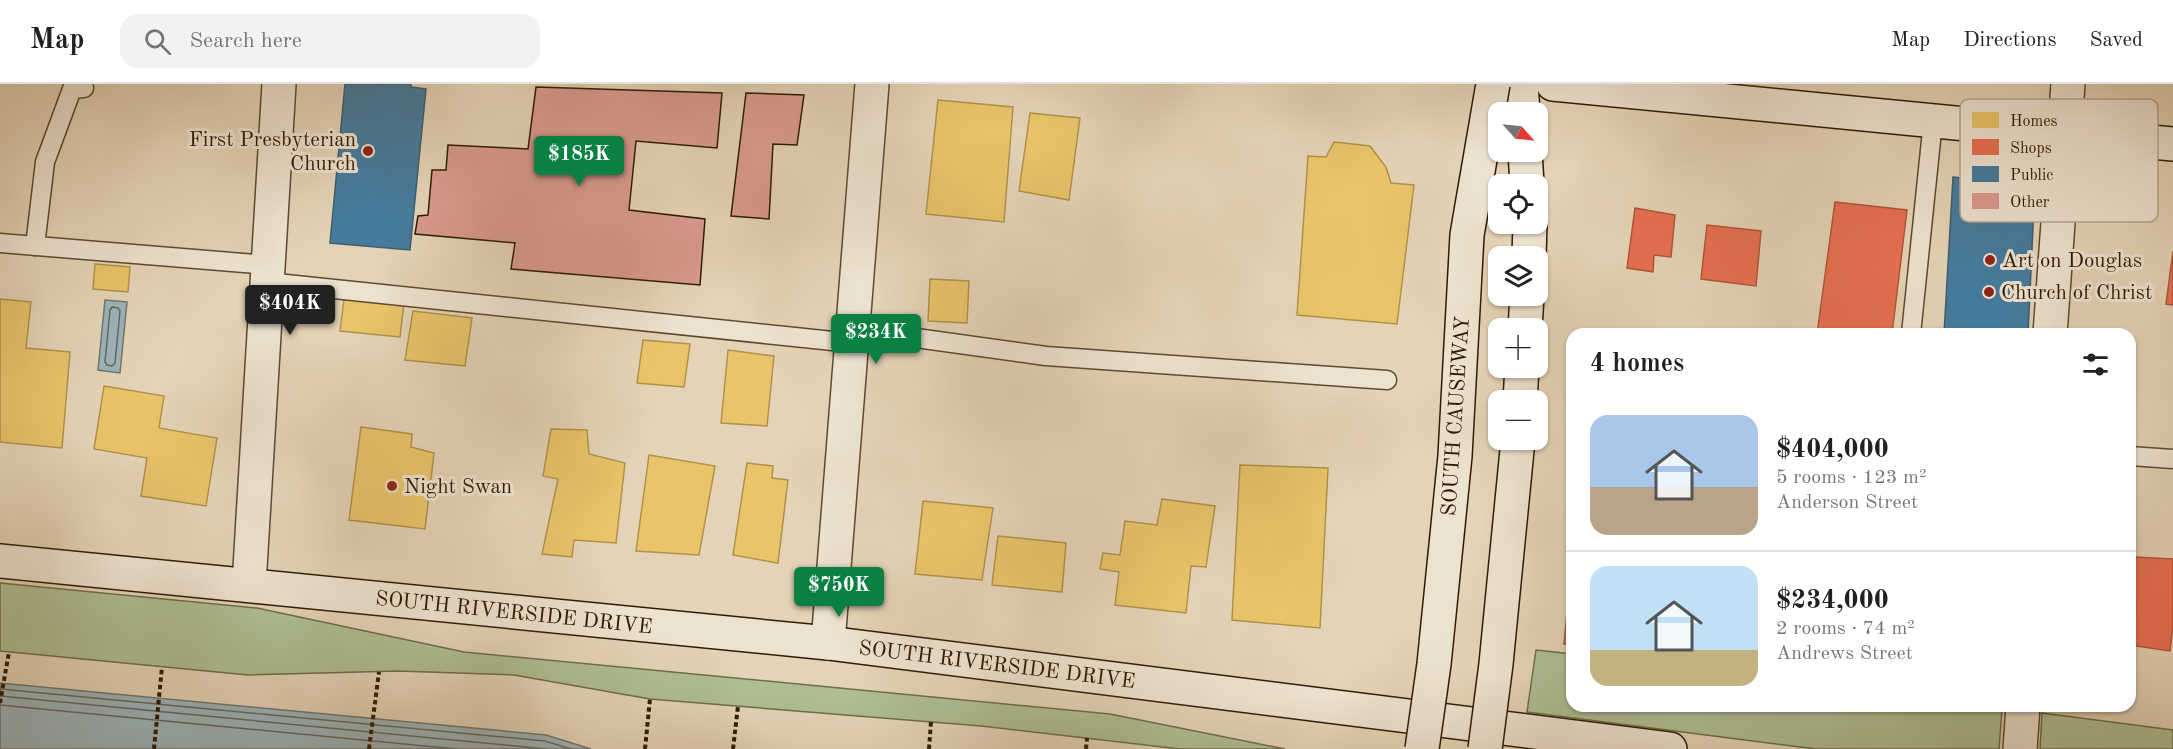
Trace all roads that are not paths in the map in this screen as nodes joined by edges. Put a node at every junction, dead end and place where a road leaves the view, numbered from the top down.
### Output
1 (279, 84) edge
2 (872, 84) edge
3 (1493, 84) edge
4 (1521, 84) edge
5 (1553, 84) edge
6 (2068, 84) edge
7 (84, 87) dead end
8 (1621, 87) edge
9 (2067, 99) edge
10 (1522, 102) edge
11 (1933, 121) junction
12 (1960, 124) edge
13 (2158, 143) edge
14 (2173, 144) edge
15 (2058, 222) edge
16 (0, 243) edge
17 (35, 246) junction
18 (268, 273) junction
19 (1912, 328) edge
20 (2050, 328) edge
21 (852, 340) junction
22 (1388, 380) dead end
23 (1517, 450) edge
24 (2136, 456) edge
25 (2173, 459) edge
26 (0, 561) edge
27 (249, 585) junction
28 (828, 643) junction
29 (2023, 712) edge
30 (1422, 749) edge
31 (1485, 749) edge
32 (1670, 749) edge
33 (2020, 749) edge

1 - 18 street
2 - 21 street
3 - 30 street, SOUTH CAUSEWAY, bridge
4 - 10 street
5 - 8 street
6 - 9 street
7 - 17 lane
8 - 11 street
11 - 12 street
11 - 19 lane
13 - 14 street
15 - 20 street
16 - 17 lane
17 - 18 lane
18 - 21 lane
18 - 27 street
21 - 22 lane
21 - 28 street
23 - 31 street, bridge
24 - 25 lane
26 - 27 street, SOUTH RIVERSIDE DRIVE
27 - 28 street, SOUTH RIVERSIDE DRIVE
28 - 32 street, SOUTH RIVERSIDE DRIVE
29 - 33 street

